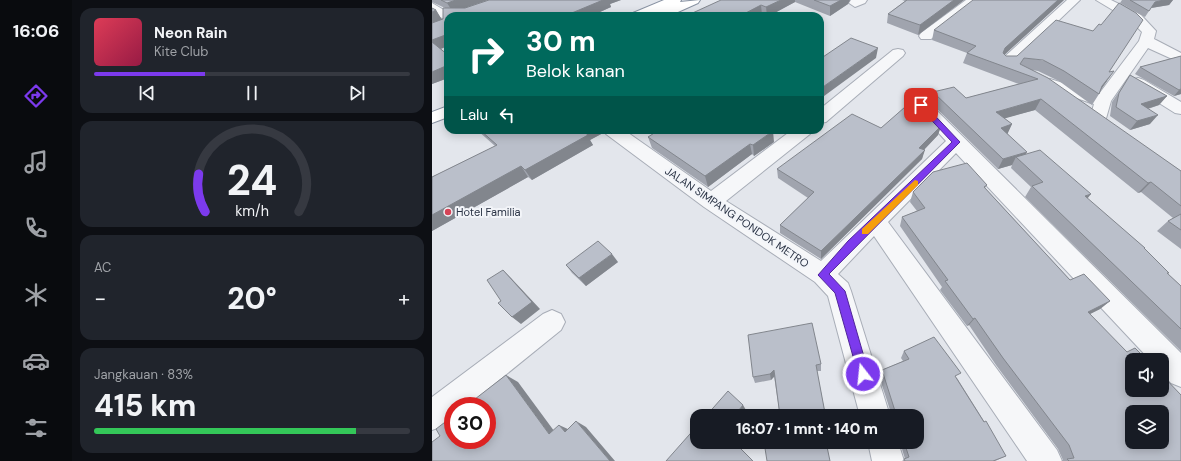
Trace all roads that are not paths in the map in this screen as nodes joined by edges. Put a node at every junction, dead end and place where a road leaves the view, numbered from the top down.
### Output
1 (974, 0) edge
2 (1074, 0) edge
3 (1102, 0) edge
4 (681, 1) edge
5 (432, 7) edge
6 (649, 12) edge
7 (664, 12) edge
8 (444, 14) edge
9 (926, 36) dead end
10 (1146, 41) junction
11 (898, 53) dead end
12 (1181, 60) edge
13 (1007, 62) edge
14 (1122, 74) junction
15 (1043, 81) edge
16 (444, 101) edge
17 (921, 105) dead end
18 (432, 106) edge
19 (1181, 109) edge
20 (444, 113) edge
21 (824, 115) edge
22 (432, 118) edge
23 (626, 134) edge
24 (799, 134) edge
25 (956, 142) junction
26 (711, 202) junction
27 (876, 222) junction
28 (823, 275) junction
29 (552, 322) dead end
30 (1181, 373) edge
31 (873, 409) edge
32 (432, 415) edge
33 (885, 449) edge
34 (888, 461) edge
35 (1046, 461) edge

1 - 9 street
2 - 13 street
3 - 10 street
4 - 6 highway
4 - 7 highway
5 - 8 street
10 - 12 street
10 - 14 street
11 - 21 street
14 - 15 street
14 - 19 street
16 - 18 highway
17 - 25 street
20 - 22 highway
23 - 26 street, JALAN SIMPANG PONDOK METRO
24 - 26 street
25 - 27 street
25 - 30 street
26 - 28 street, JALAN SIMPANG PONDOK METRO
27 - 28 street
27 - 35 street
28 - 31 street, JALAN SIMPANG PONDOK METRO
29 - 32 street
33 - 34 street

